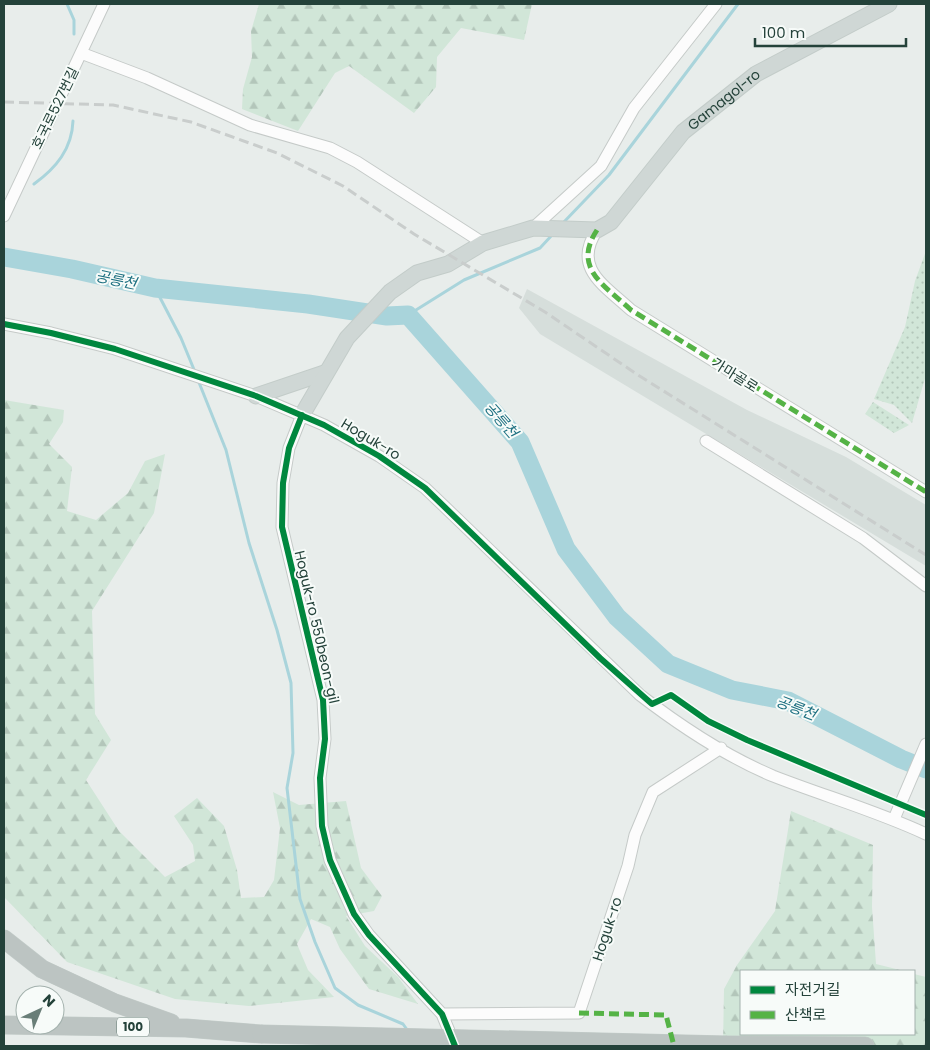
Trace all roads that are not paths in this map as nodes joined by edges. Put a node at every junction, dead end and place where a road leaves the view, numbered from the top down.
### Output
1 (104, 4) edge
2 (716, 4) edge
3 (889, 4) edge
4 (81, 53) junction
5 (4, 213) edge
6 (533, 228) junction
7 (593, 229) junction
8 (483, 242) junction
9 (4, 324) edge
10 (324, 373) junction
11 (256, 396) junction
12 (302, 415) junction
13 (706, 441) dead end
14 (926, 492) edge
15 (926, 586) edge
16 (925, 747) edge
17 (721, 748) junction
18 (894, 819) junction
19 (926, 834) edge
20 (4, 939) edge
21 (442, 1014) junction
22 (4, 1025) edge
23 (186, 1028) junction
24 (455, 1046) edge
25 (865, 1046) edge

1 - 4 street, 호국로527번길
2 - 6 street
3 - 7 main road, Gamagol-ro
4 - 5 street, 호국로527번길
4 - 8 street
6 - 7 main road
6 - 8 main road
7 - 14 street, 가마골로
8 - 10 main road
9 - 11 street, Hoguk-ro
10 - 11 main road
10 - 12 main road
11 - 12 street, Hoguk-ro
12 - 17 street, Hoguk-ro
12 - 21 street, Hoguk-ro 550beon-gil
13 - 15 street
16 - 18 street
17 - 18 street, Hoguk-ro
17 - 21 street, Hoguk-ro
18 - 19 street, Hoguk-ro
20 - 23 highway
21 - 24 street, Hoguk-ro 550beon-gil
22 - 23 highway, 100
23 - 25 highway, 100, bridge

